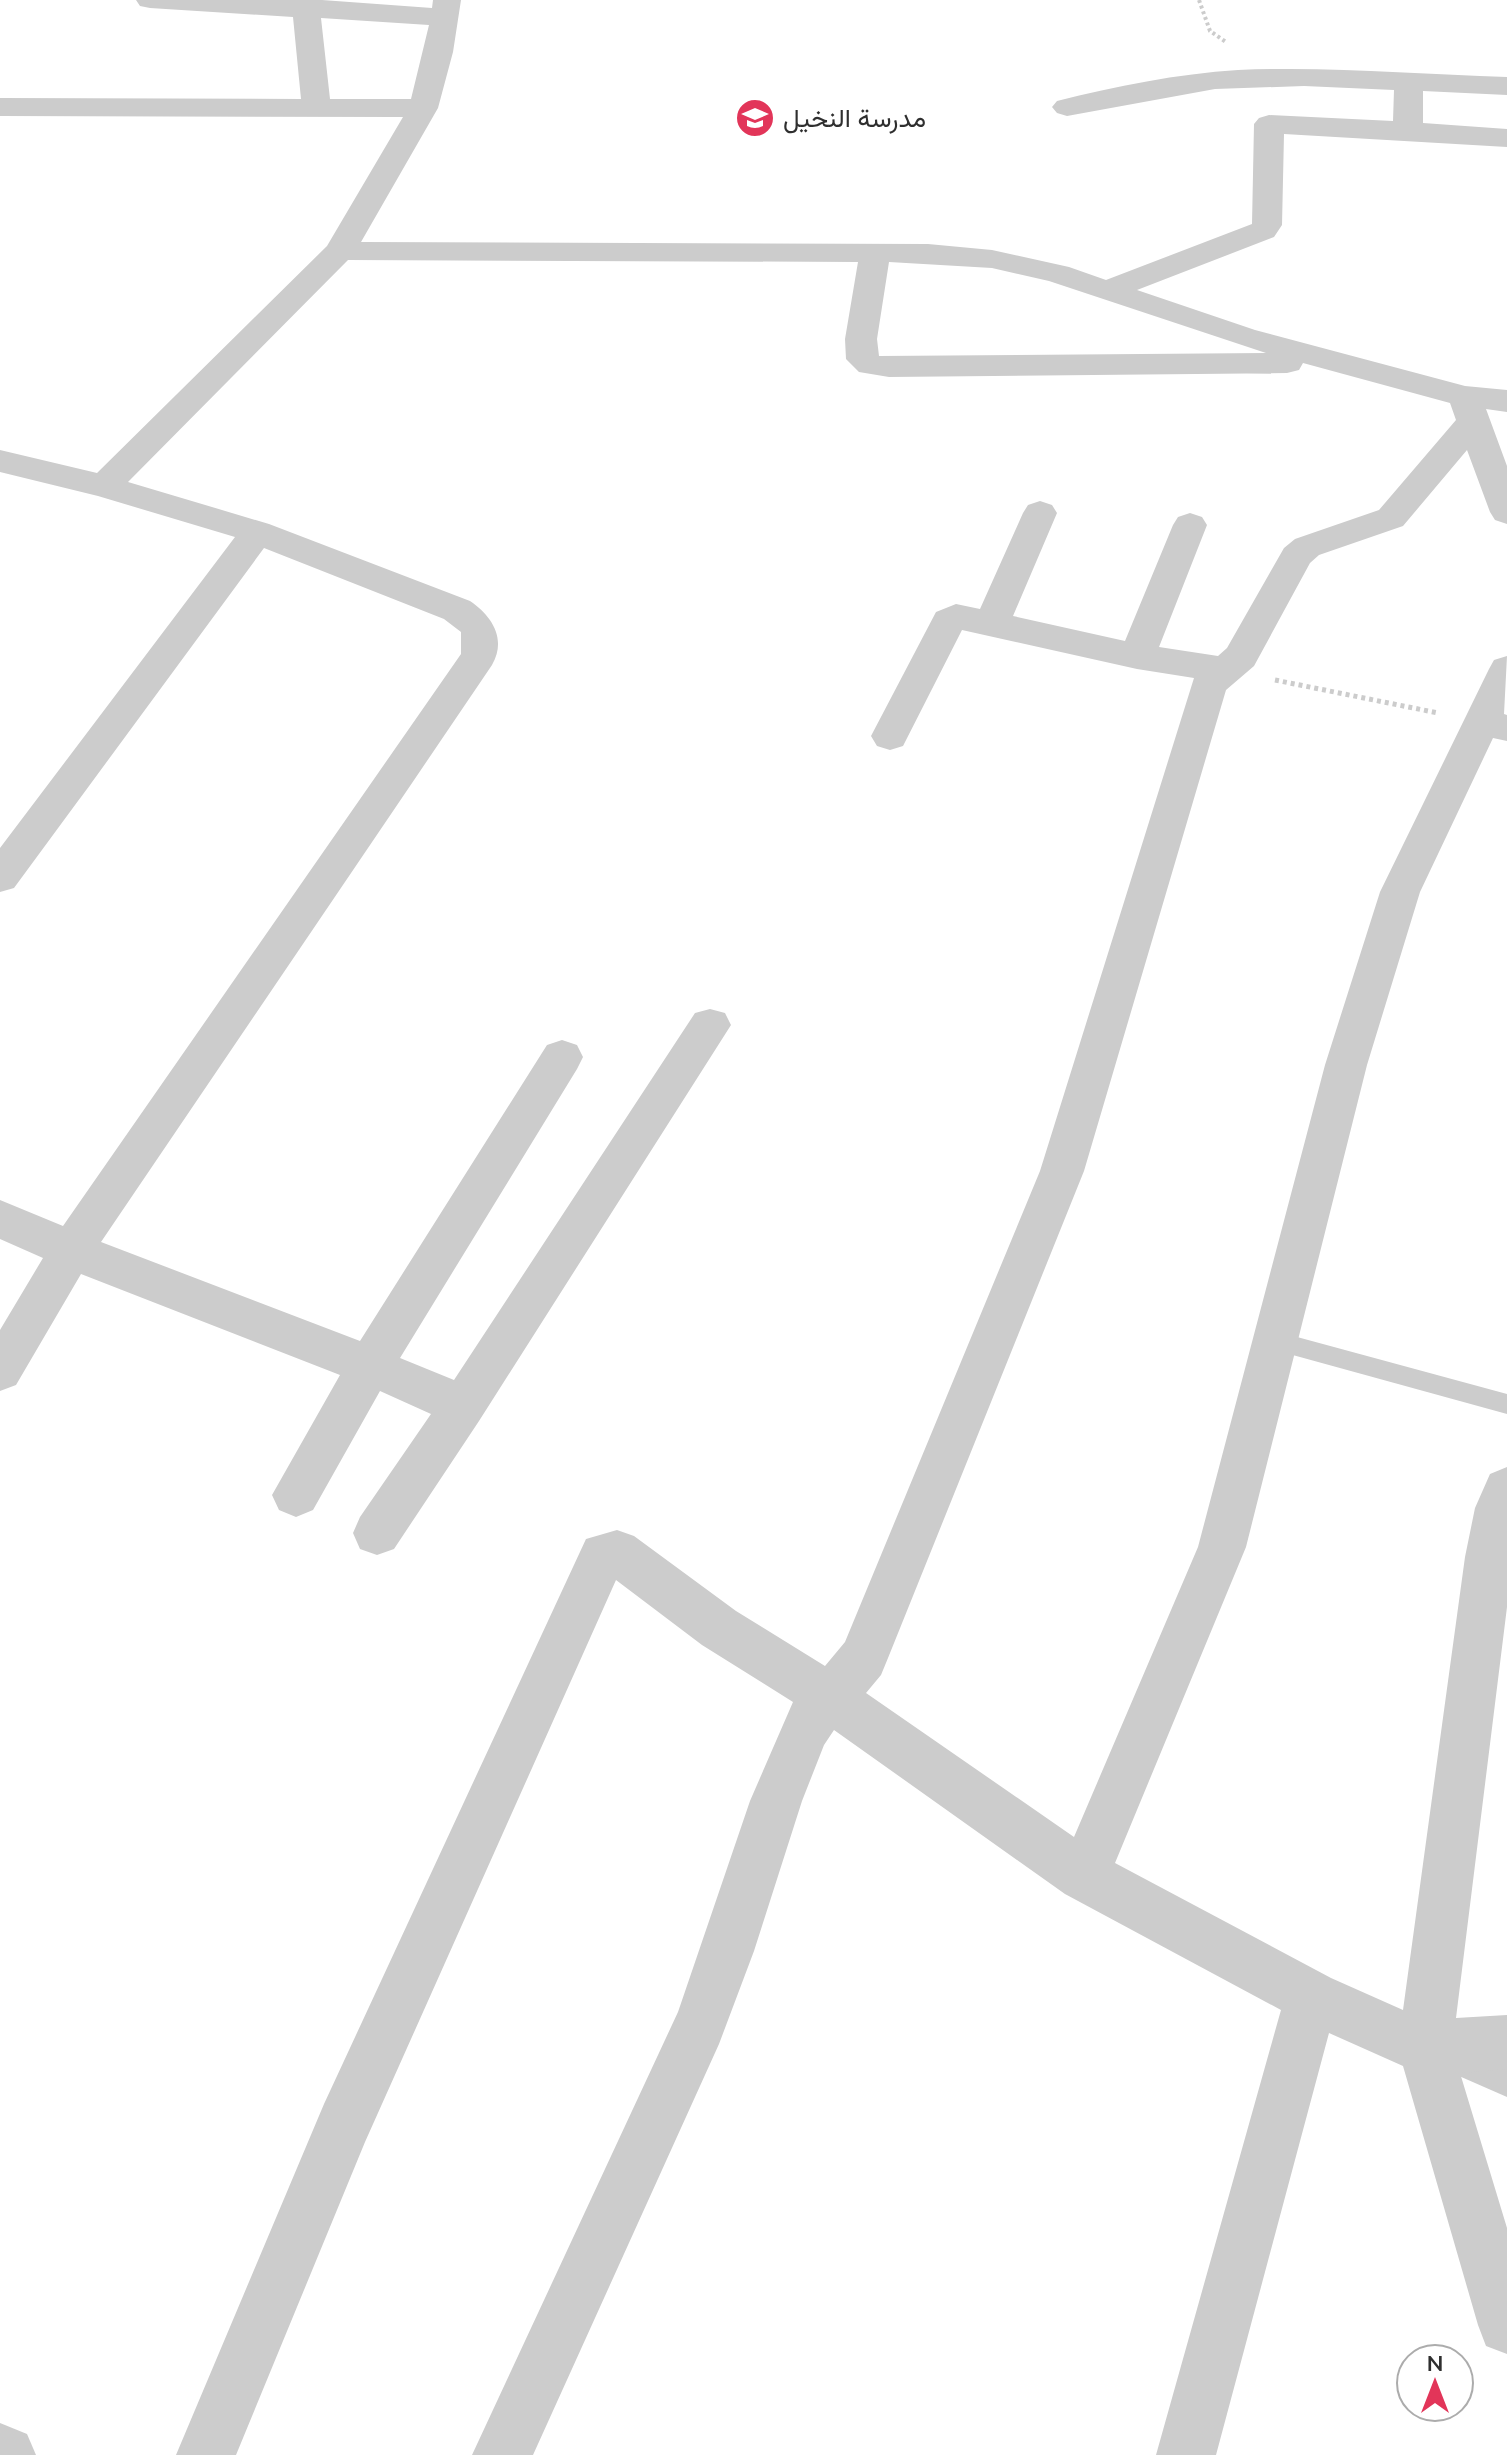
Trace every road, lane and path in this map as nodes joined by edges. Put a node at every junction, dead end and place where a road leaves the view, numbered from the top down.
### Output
1 (150, 0) edge
2 (1199, 0) edge
3 (188, 1) edge
4 (307, 6) edge
5 (445, 9) edge
6 (1219, 40) dead end
7 (1408, 83) junction
8 (1507, 86) edge
9 (0, 107) edge
10 (1067, 107) dead end
11 (316, 108) junction
12 (423, 108) junction
13 (1408, 131) junction
14 (1507, 138) edge
15 (340, 251) junction
16 (875, 253) junction
17 (1108, 290) junction
18 (1350, 363) junction
19 (1507, 401) edge
20 (1470, 408) junction
21 (0, 461) edge
22 (104, 486) junction
23 (1507, 512) edge
24 (1040, 513) dead end
25 (1190, 525) dead end
26 (257, 532) junction
27 (992, 623) junction
28 (1137, 656) junction
29 (1507, 669) edge
30 (1223, 670) junction
31 (1495, 725) edge
32 (890, 736) dead end
33 (0, 877) edge
34 (710, 1025) dead end
35 (562, 1057) dead end
36 (0, 1219) edge
37 (70, 1252) junction
38 (1275, 1341) junction
39 (371, 1364) junction
40 (0, 1371) edge
41 (1507, 1404) edge
42 (463, 1406) junction
43 (1507, 1489) edge
44 (296, 1495) dead end
45 (377, 1533) dead end
46 (829, 1697) junction
47 (1084, 1875) junction
48 (1312, 1997) junction
49 (1507, 2042) edge
50 (1425, 2048) junction
51 (1507, 2083) edge
52 (1507, 2325) edge
53 (206, 2455) edge
54 (502, 2455) edge
55 (1186, 2455) edge

1 - 3 street
2 - 6 path
3 - 4 street
4 - 5 street
4 - 11 street
5 - 12 street
7 - 8 street
7 - 10 street
7 - 13 street
9 - 11 street
11 - 12 street
12 - 15 street
13 - 14 street
13 - 17 street
15 - 16 street
15 - 22 street
16 - 17 street
16 - 18 street
17 - 18 street
18 - 20 street
19 - 20 street
20 - 23 street
20 - 30 street
21 - 22 street
22 - 26 street
24 - 27 street
25 - 28 street
26 - 33 street
26 - 37 street
27 - 28 street
27 - 32 street
28 - 30 street
29 - 31 street
30 - 31 path
30 - 46 street
31 - 38 street
34 - 42 street
35 - 39 street
36 - 37 street
37 - 39 street
37 - 40 street
38 - 41 lane
38 - 47 street
39 - 42 street
39 - 44 street
42 - 45 street
43 - 50 street
46 - 47 street
46 - 53 street
46 - 54 street
47 - 48 street
48 - 50 street
48 - 55 street
49 - 50 street
50 - 51 lane
50 - 52 street

